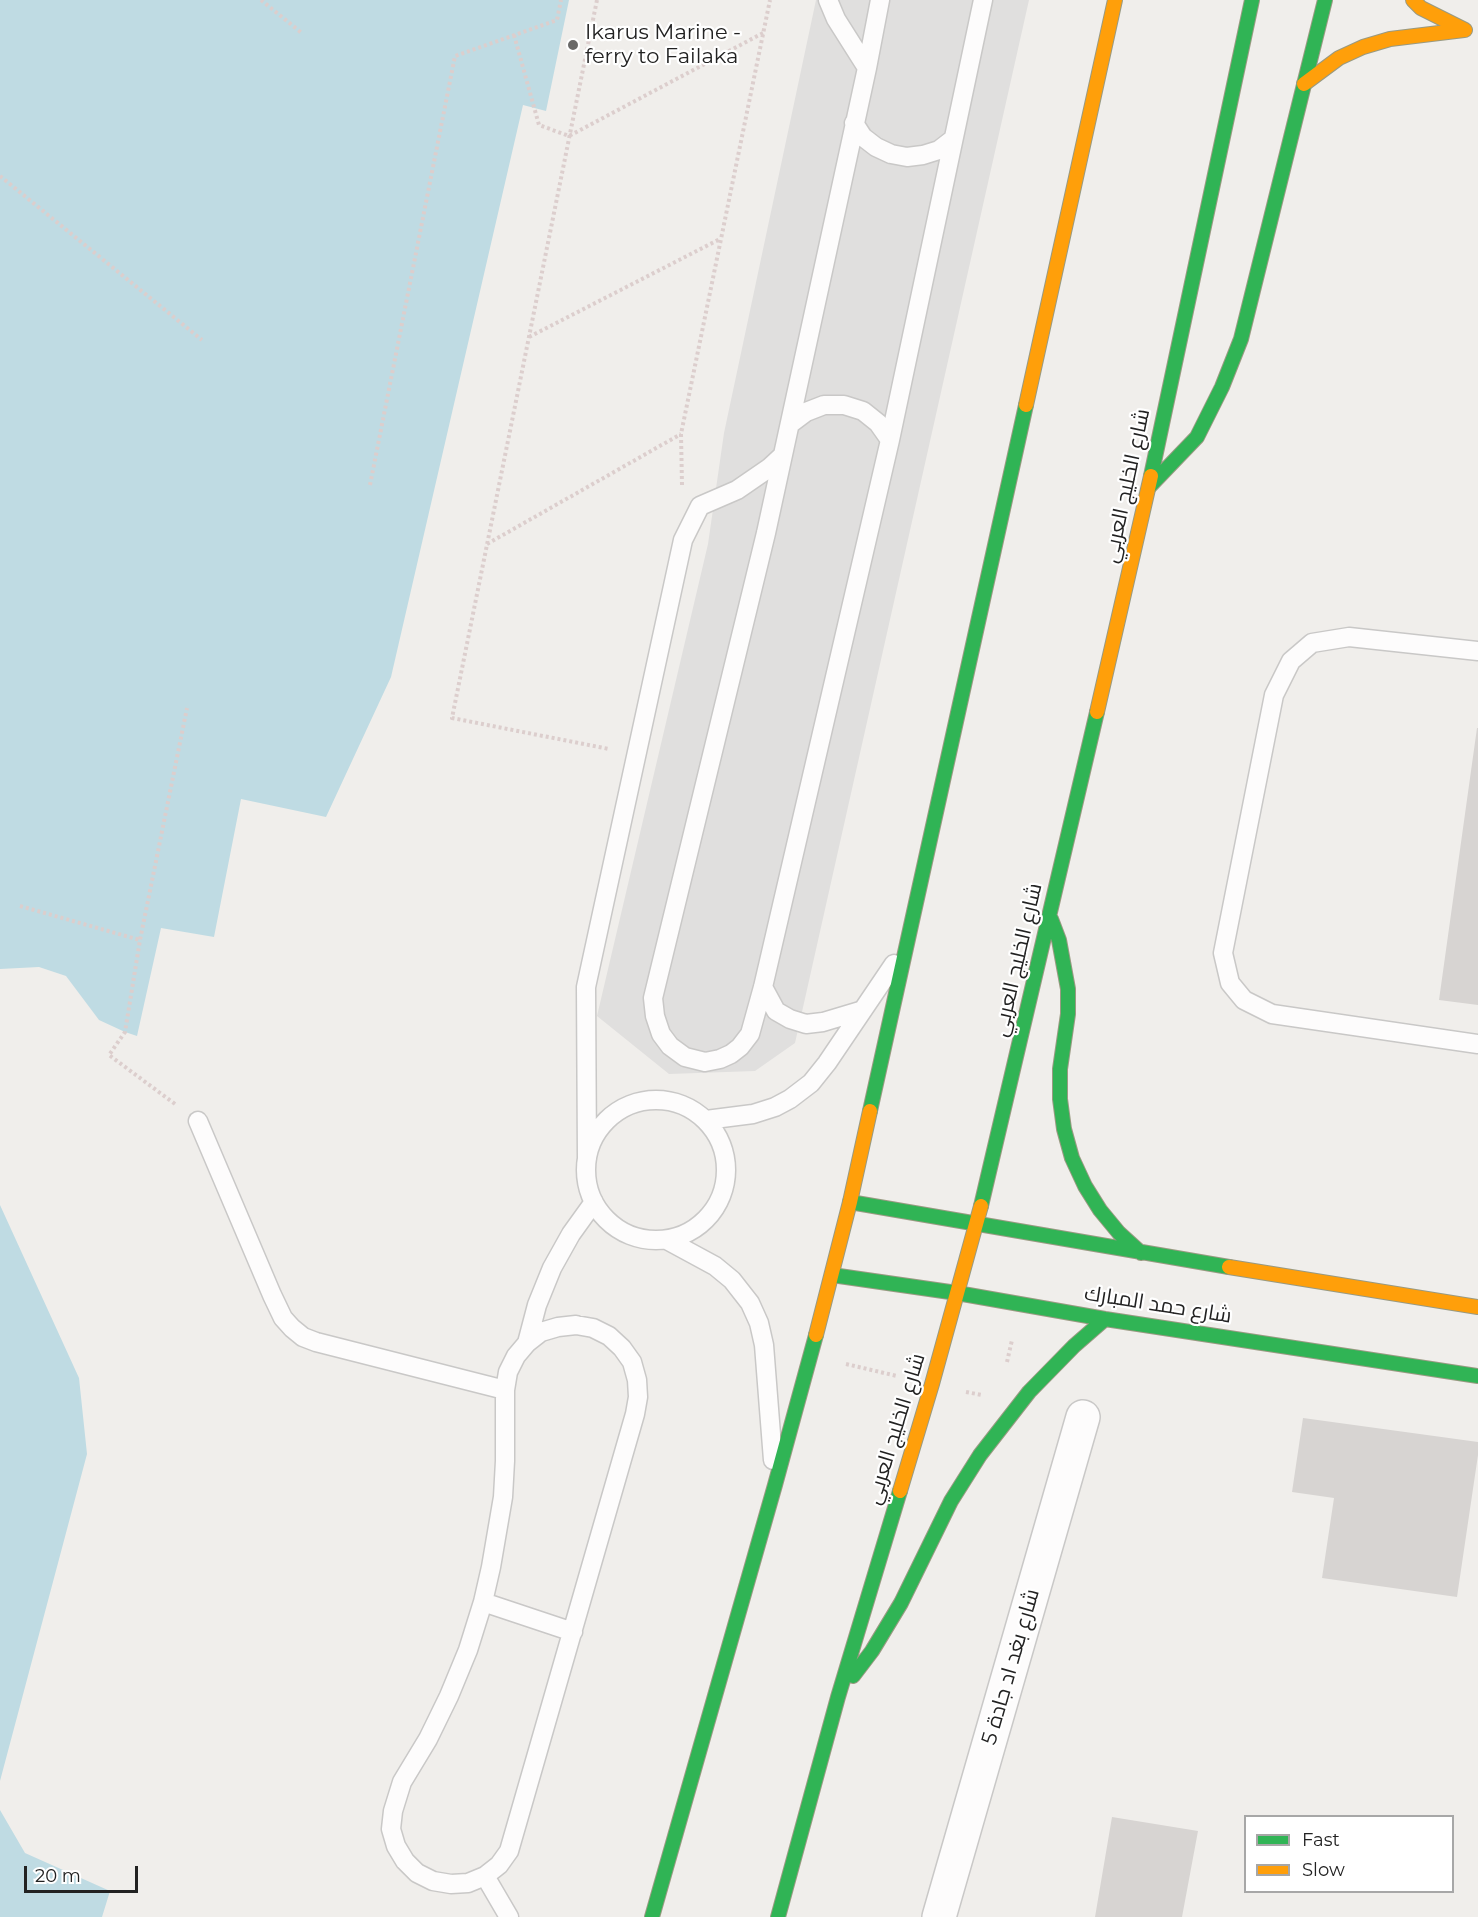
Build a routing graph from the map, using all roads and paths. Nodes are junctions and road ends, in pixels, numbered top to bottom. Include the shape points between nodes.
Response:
1 (261, 0) edge
2 (561, 0) edge
3 (597, 0) edge
4 (770, 0) edge
5 (828, 0) edge
6 (880, 0) edge
7 (983, 0) edge
8 (1115, 0) edge
9 (1252, 0) edge
10 (1325, 0) edge
11 (1413, 0) edge
12 (1471, 32) edge
13 (763, 33) junction
14 (303, 34) dead end
15 (514, 35) junction
16 (867, 68) junction
17 (1304, 84) junction
18 (854, 123) junction
19 (569, 136) junction
20 (952, 140) junction
21 (0, 176) edge
22 (721, 239) junction
23 (529, 338) junction
24 (202, 340) dead end
25 (790, 424) junction
26 (681, 434) junction
27 (890, 440) junction
28 (783, 455) junction
29 (370, 485) dead end
30 (1149, 487) junction
31 (684, 540) junction
32 (487, 544) junction
33 (1478, 651) edge
34 (187, 708) dead end
35 (636, 755) junction
36 (21, 906) dead end
37 (1050, 916) junction
38 (140, 940) junction
39 (907, 945) junction
40 (763, 987) junction
41 (863, 1010) junction
42 (1478, 1044) edge
43 (706, 1120) junction
44 (198, 1121) joint
45 (587, 1159) junction
46 (594, 1202) junction
47 (850, 1202) junction
48 (977, 1223) junction
49 (667, 1240) junction
50 (1141, 1253) junction
51 (832, 1275) junction
52 (957, 1293) junction
53 (1478, 1307) edge
54 (1105, 1319) junction
55 (527, 1342) junction
56 (1478, 1376) edge
57 (505, 1390) junction
58 (1083, 1417) dead end
59 (775, 1485) junction
60 (483, 1602) junction
61 (573, 1632) junction
62 (838, 1697) junction
63 (484, 1876) junction
64 (508, 1917) edge
65 (652, 1917) edge
66 (778, 1917) edge
67 (939, 1917) edge

1 - 14 path
2 - 15 path via 557,20
3 - 19 path
4 - 13 path
5 - 16 lane
6 - 16 lane
7 - 20 lane
8 - 39 main road
9 - 30 main road, شارع الخليج العربي
10 - 17 main road
11 - 12 main road via 1421,8
12 - 17 main road via 1390,39 1363,46
13 - 19 path
13 - 22 path
15 - 19 path via 539,125
15 - 29 path via 455,56
16 - 18 lane
17 - 30 main road via 1241,339 1197,437
18 - 20 lane via 876,147 907,157 939,150
18 - 25 lane
19 - 23 path
20 - 27 lane
21 - 24 path
22 - 23 path
22 - 26 path
23 - 32 path
25 - 27 lane via 825,405 844,405 863,411 879,423
25 - 28 lane
26 - 31 path
26 - 32 path
27 - 40 lane
28 - 31 lane via 737,490 700,506
28 - 40 lane via 653,998 661,1034 685,1057 705,1062 725,1056 740,1047 750,1034
30 - 37 main road, شارع الخليج العربي
31 - 35 lane
32 - 35 path via 452,718
33 - 42 lane via 1349,637 1312,644 1291,661 1274,695 1223,953 1230,983 1244,1000 1272,1014
34 - 38 path
35 - 45 lane via 586,987
36 - 38 path
37 - 48 main road, شارع الخليج العربي
37 - 50 main road via 1068,989 1060,1069 1064,1129 1085,1186 1119,1233
38 - 44 path via 124,1032 109,1055
39 - 41 lane
39 - 47 main road
40 - 41 lane via 776,1011 806,1024
41 - 43 lane via 811,1083 790,1099 753,1114
43 - 45 lane via 689,1107 668,1101 646,1101 624,1108 607,1120 594,1138
43 - 49 lane via 719,1138 726,1159 726,1181 719,1202 706,1220 689,1233
44 - 57 lane via 272,1295 292,1328 316,1342
45 - 46 lane via 587,1181
46 - 49 lane via 607,1220 625,1233 645,1240
46 - 55 lane via 552,1268
47 - 48 main road
47 - 51 main road
48 - 50 main road
48 - 52 main road, شارع الخليج العربي
49 - 59 lane via 715,1266 732,1280 750,1303 759,1323
50 - 53 main road
51 - 52 main road, شارع حمد المبارك
51 - 59 main road
52 - 54 main road, شارع حمد المبارك
52 - 62 main road, شارع الخليج العربي
54 - 56 main road, شارع حمد المبارك
54 - 62 main road via 1029,1392 980,1455 951,1501 901,1602
55 - 57 lane via 508,1372
55 - 61 lane via 558,1326 593,1328 622,1348 632,1362 637,1380 634,1414
57 - 60 lane via 503,1497
58 - 67 street, شارع بغد اد جادة 5
59 - 65 main road
60 - 61 lane
60 - 63 lane via 449,1696 402,1782 392,1829 405,1861 417,1873 451,1884
61 - 63 lane via 509,1851
62 - 66 main road, شارع الخليج العربي
63 - 64 lane

